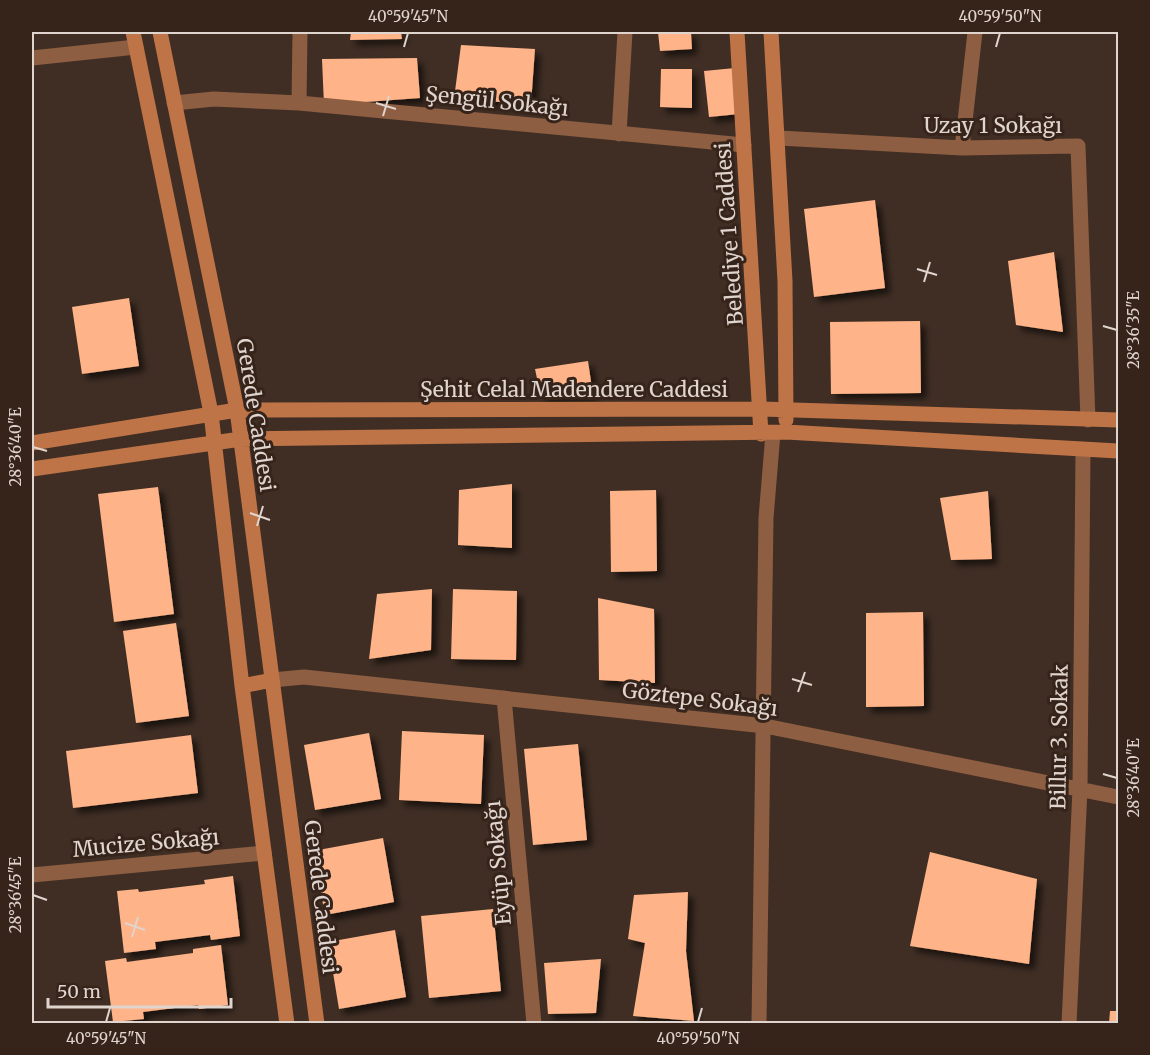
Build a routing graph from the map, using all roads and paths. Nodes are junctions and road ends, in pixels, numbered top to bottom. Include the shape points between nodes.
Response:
1 (160, 32) edge
2 (300, 32) edge
3 (625, 32) edge
4 (737, 32) edge
5 (771, 32) edge
6 (975, 32) edge
7 (135, 39) edge
8 (32, 58) edge
9 (174, 103) junction
10 (299, 103) junction
11 (147, 108) junction
12 (619, 134) junction
13 (779, 138) junction
14 (744, 146) junction
15 (962, 148) junction
16 (237, 410) junction
17 (761, 410) junction
18 (785, 410) junction
19 (211, 413) junction
20 (1088, 420) junction
21 (1119, 420) edge
22 (773, 433) junction
23 (241, 439) junction
24 (215, 442) junction
25 (32, 443) edge
26 (1083, 451) junction
27 (1119, 451) edge
28 (32, 469) edge
29 (272, 680) junction
30 (242, 686) junction
31 (504, 698) junction
32 (765, 726) junction
33 (1080, 789) junction
34 (1119, 797) edge
35 (264, 853) junction
36 (32, 875) edge
37 (287, 1023) edge
38 (317, 1023) edge
39 (534, 1023) edge
40 (759, 1023) edge
41 (1069, 1023) edge

1 - 9 street, Gerede Caddesi
2 - 10 street
3 - 12 street
4 - 14 street, Belediye 1 Caddesi
5 - 13 street
6 - 15 street
7 - 8 street
7 - 11 street
9 - 10 street, Şengül Sokağı via 214,99
9 - 11 street
9 - 16 street, Gerede Caddesi
10 - 12 street, Şengül Sokağı
11 - 19 street
12 - 14 street, Şengül Sokağı
13 - 15 street, Uzay 1 Sokağı
13 - 18 street via 786,281
14 - 17 street, Belediye 1 Caddesi
15 - 20 street, Uzay 1 Sokağı via 1078,146
16 - 17 street, Şehit Celal Madendere Caddesi
16 - 19 street, Şehit Celal Madendere Caddesi
16 - 23 street, Gerede Caddesi
17 - 18 street, Şehit Celal Madendere Caddesi
17 - 22 street, Belediye 1 Caddesi
18 - 20 street, Şehit Celal Madendere Caddesi
18 - 22 street
19 - 24 street
19 - 25 street, Şehit Celal Madendere Caddesi
20 - 21 street, Şehit Celal Madendere Caddesi
22 - 23 street
22 - 26 street
22 - 32 street via 766,518
23 - 24 street
23 - 29 street, Gerede Caddesi
24 - 28 street
24 - 30 street
26 - 27 street
26 - 33 street, Billur 3. Sokak
29 - 30 street
29 - 31 street, Göztepe Sokağı via 304,677
29 - 38 street, Gerede Caddesi
30 - 35 street
31 - 32 street, Göztepe Sokağı
31 - 39 street, Eyüp Sokağı
32 - 33 street, Göztepe Sokağı
32 - 40 street
33 - 34 street, Göztepe Sokağı
33 - 41 street, Billur 3. Sokak
35 - 36 street, Mucize Sokağı
35 - 37 street

